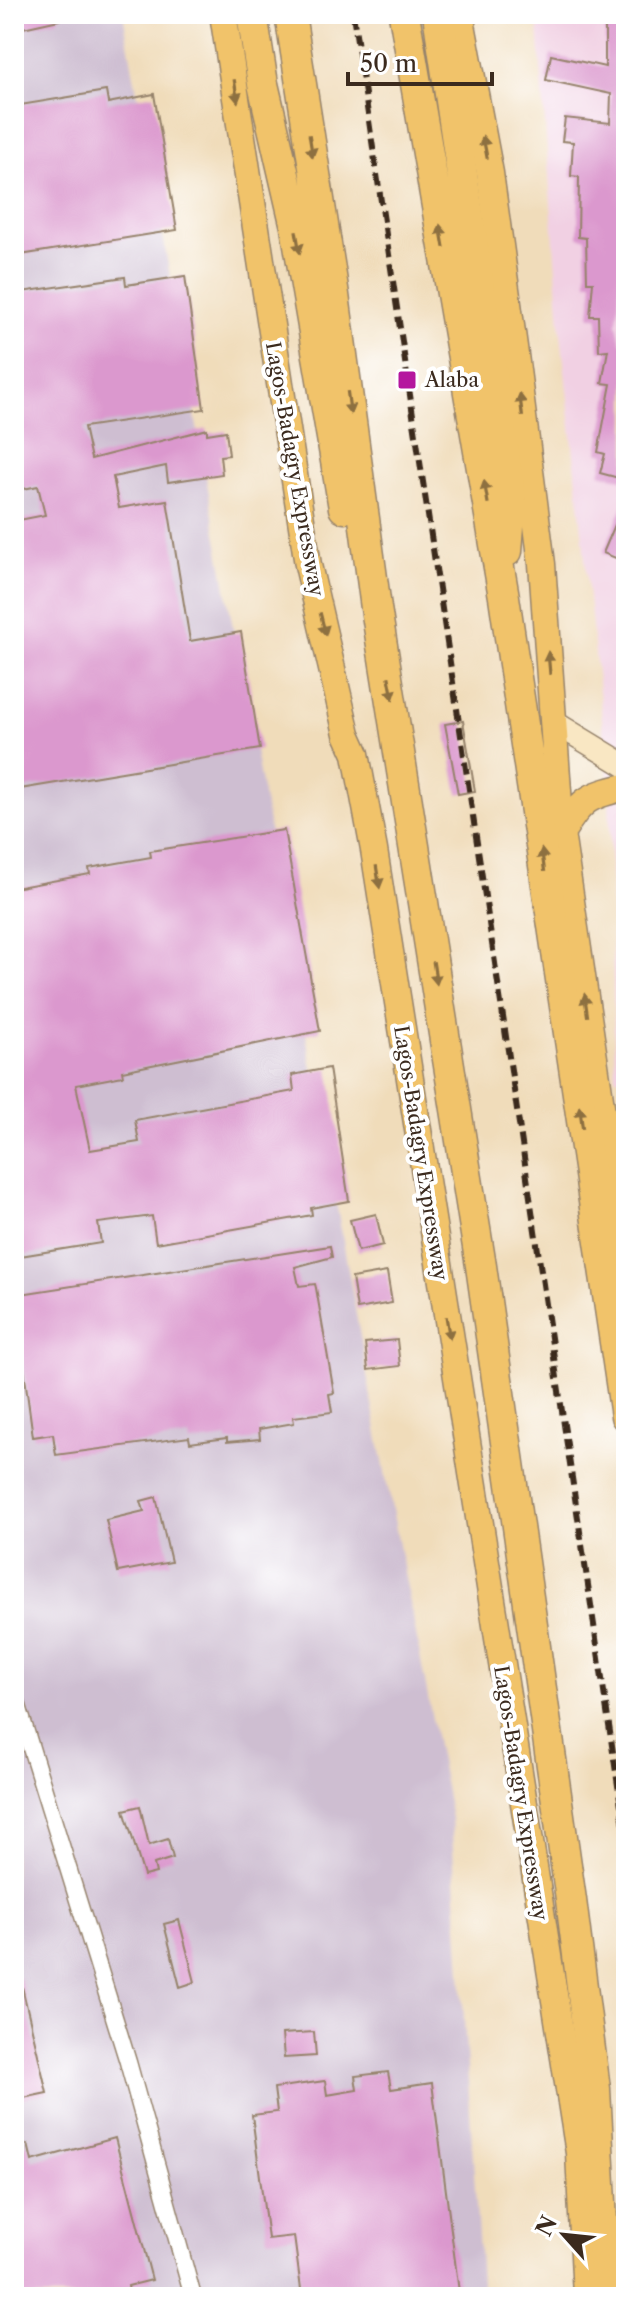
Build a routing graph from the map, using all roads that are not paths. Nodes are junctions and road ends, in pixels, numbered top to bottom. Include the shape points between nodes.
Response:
1 (223, 14) edge
2 (252, 14) edge
3 (290, 14) edge
4 (404, 14) edge
5 (438, 14) edge
6 (460, 14) edge
7 (504, 597) junction
8 (376, 608) junction
9 (552, 721) junction
10 (626, 766) edge
11 (626, 787) edge
12 (561, 833) junction
13 (626, 1276) edge
14 (626, 1416) edge
15 (14, 1693) edge
16 (193, 2297) edge
17 (586, 2297) edge
18 (606, 2297) edge

1 -> 17 main road, Lagos-Badagry Expressway via 308,565 356,754 374,850 579,2153
2 -> 8 highway via 296,227 347,524
3 -> 8 highway, Lagos-Badagry Expressway
7 -> 4 highway
5 - 7 highway via 511,501
9 -> 6 main road via 542,564 514,347 490,173
14 -> 7 highway
8 -> 18 highway, Lagos-Badagry Expressway via 481,1266 571,1900 595,2089
9 - 10 street
9 - 12 main road
11 - 12 main road via 581,802
13 -> 12 main road
15 - 16 street via 128,2062

